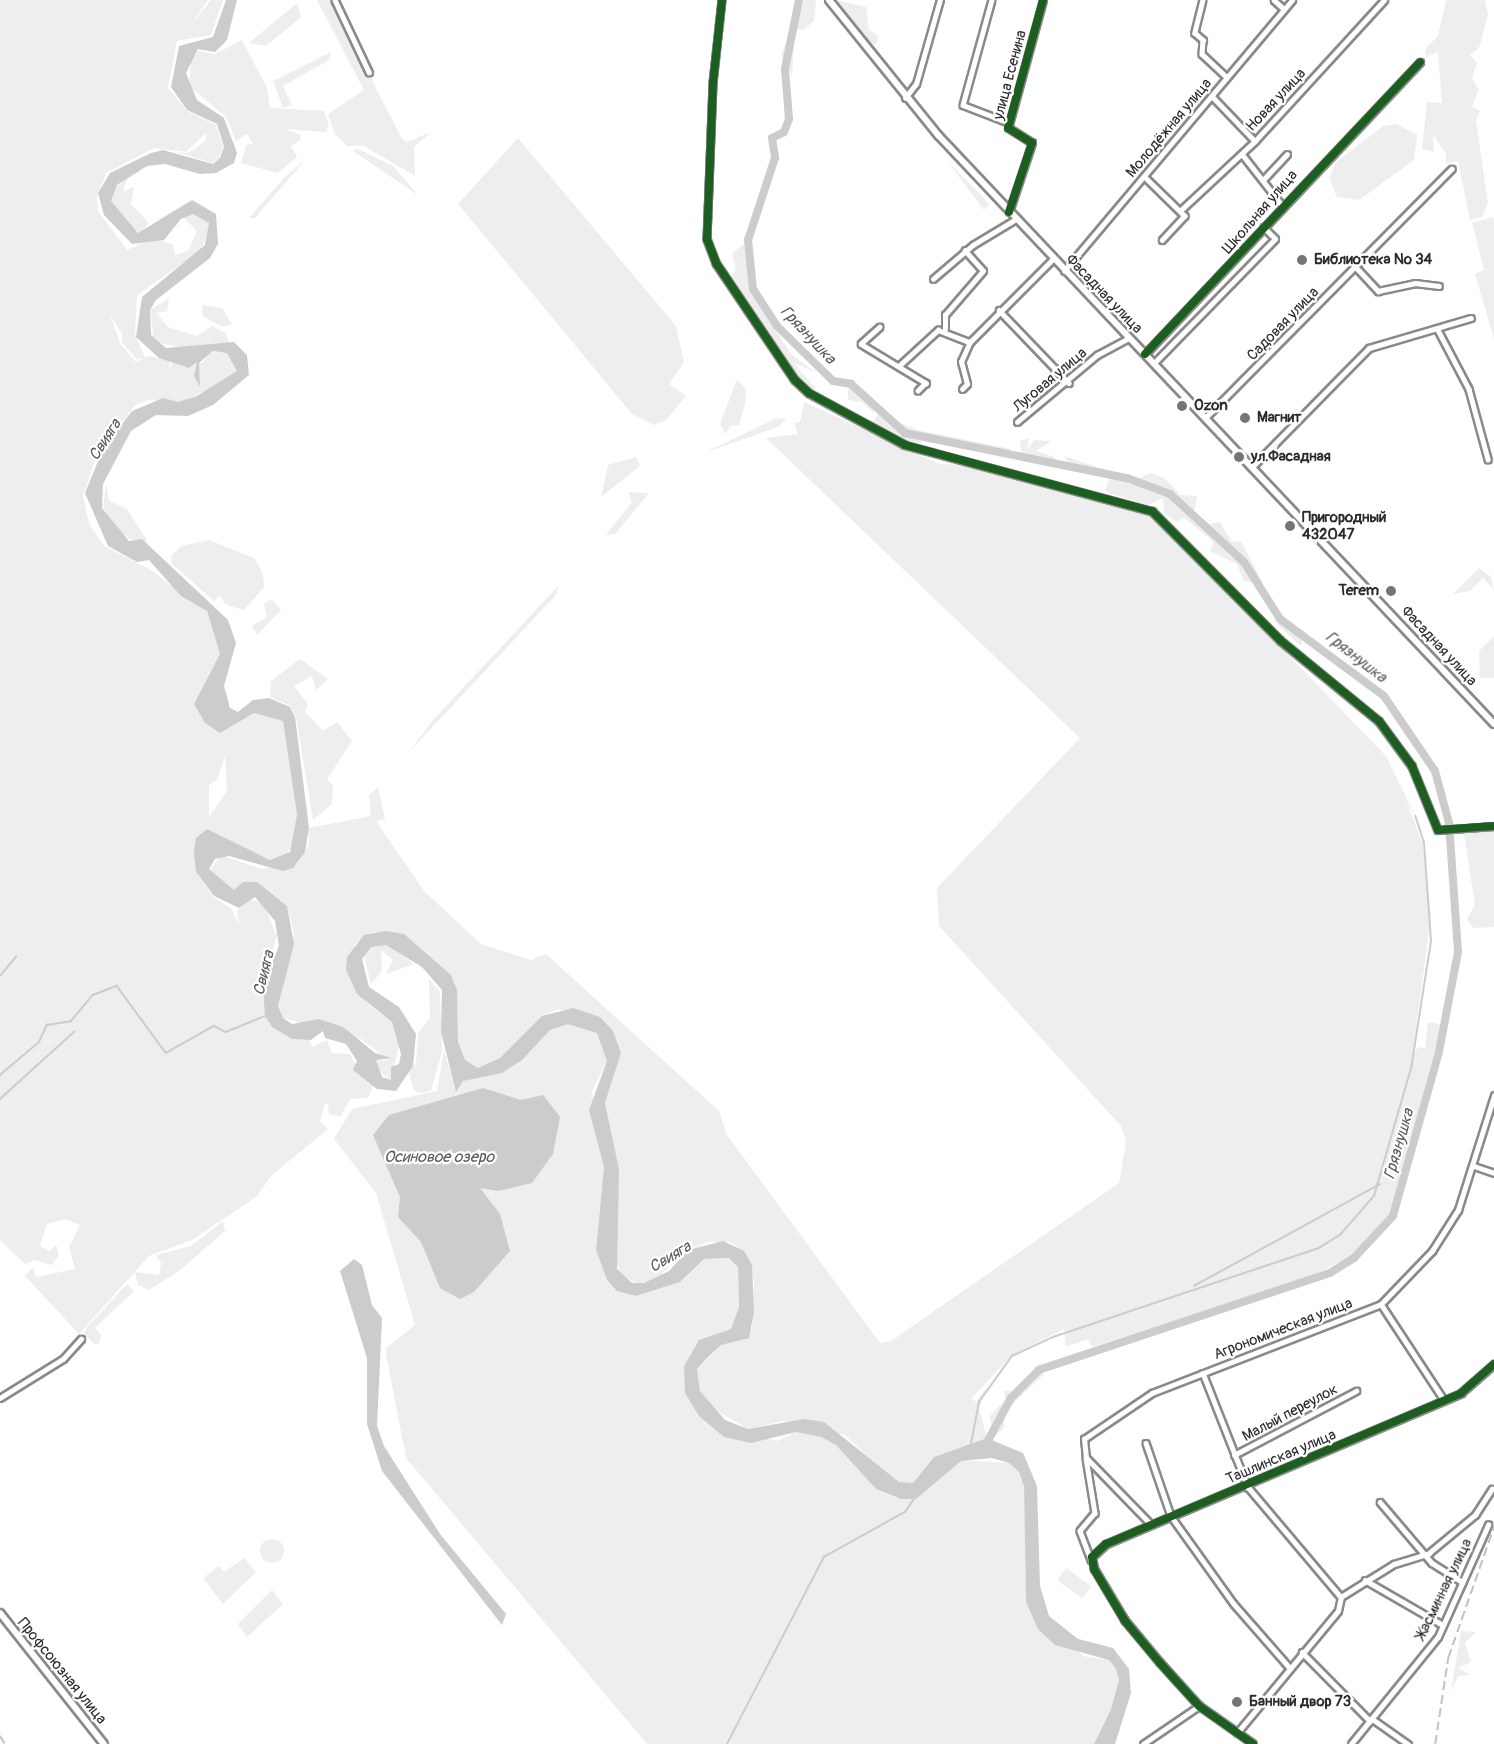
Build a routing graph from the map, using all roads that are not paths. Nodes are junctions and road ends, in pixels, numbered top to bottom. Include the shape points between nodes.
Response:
1 (335, 0) edge
2 (722, 0) edge
3 (829, 0) edge
4 (940, 0) edge
5 (992, 0) edge
6 (1043, 0) edge
7 (1203, 0) edge
8 (1274, 0) edge
9 (1292, 0) edge
10 (1384, 0) edge
11 (1284, 9) junction
12 (1420, 62) dead end
13 (369, 72) dead end
14 (1227, 77) junction
15 (1212, 96) junction
16 (905, 98) junction
17 (1010, 123) junction
18 (1255, 141) junction
19 (1242, 154) junction
20 (1287, 154) dead end
21 (1451, 169) dead end
22 (1144, 176) junction
23 (1263, 180) junction
24 (1282, 205) junction
25 (1009, 212) junction
26 (1180, 212) junction
27 (1016, 219) junction
28 (1264, 228) junction
29 (1163, 240) dead end
30 (965, 251) junction
31 (1053, 259) junction
32 (1356, 267) junction
33 (1064, 271) junction
34 (933, 279) dead end
35 (1439, 286) dead end
36 (999, 310) junction
37 (1471, 318) dead end
38 (880, 327) dead end
39 (1437, 328) junction
40 (945, 329) junction
41 (1128, 338) junction
42 (970, 342) junction
43 (1145, 354) junction
44 (1154, 363) junction
45 (900, 364) junction
46 (1069, 383) junction
47 (962, 389) dead end
48 (918, 391) dead end
49 (1206, 417) junction
50 (1017, 422) dead end
51 (1488, 459) dead end
52 (1253, 466) junction
53 (1494, 724) edge
54 (1494, 826) edge
55 (1494, 1096) edge
56 (1474, 1166) junction
57 (1494, 1173) edge
58 (1381, 1304) junction
59 (81, 1339) dead end
60 (1494, 1364) edge
61 (1203, 1373) junction
62 (1356, 1391) dead end
63 (0, 1398) edge
64 (1444, 1400) junction
65 (1146, 1443) dead end
66 (1234, 1455) junction
67 (1086, 1458) junction
68 (1248, 1487) junction
69 (1492, 1489) dead end
70 (1380, 1502) dead end
71 (1171, 1516) junction
72 (1151, 1525) junction
73 (1488, 1525) dead end
74 (1426, 1555) junction
75 (1091, 1560) junction
76 (1365, 1580) junction
77 (1462, 1582) junction
78 (1341, 1597) junction
79 (0, 1613) edge
80 (1443, 1625) junction
81 (1302, 1652) junction
82 (1290, 1668) junction
83 (1199, 1706) junction
84 (1372, 1721) junction
85 (1237, 1733) junction
86 (104, 1744) edge
87 (1143, 1744) edge
88 (1253, 1744) edge
89 (1351, 1744) edge
90 (1408, 1744) edge

1 - 13 street
2 - 54 street via 707,239 716,264 795,380 809,393 905,445 1152,511 1280,640 1379,721 1412,766 1438,830
3 - 16 main road, Фасадная улица
4 - 16 street via 917,80
5 - 17 street via 963,105
6 - 17 street, улица Есенина
7 - 14 street via 1195,33 1203,40 1202,54
8 - 11 street
9 - 11 street, Молодёжная улица
10 - 18 street, Новая улица
11 - 14 street, Молодёжная улица
12 - 24 street, Школьная улица
14 - 15 street, Молодёжная улица
15 - 18 street
15 - 22 street, Молодёжная улица
16 - 25 main road, Фасадная улица
17 - 25 street, улица Есенина via 1011,134 1032,143
18 - 19 street, Новая улица
19 - 23 street
19 - 26 street, Новая улица
20 - 23 street
21 - 32 street, Садовая улица
22 - 26 street
22 - 33 street, Молодёжная улица
23 - 24 street
24 - 28 street, Школьная улица
25 - 27 main road, Фасадная улица
26 - 29 street, Новая улица via 1185,216
27 - 30 street
27 - 31 main road, Фасадная улица
28 - 43 street, Школьная улица
28 - 44 street via 1275,239
30 - 34 street
30 - 40 street via 983,271 945,315
31 - 33 main road, Фасадная улица
31 - 36 street
32 - 35 street via 1378,291 1415,283
32 - 49 street, Садовая улица
33 - 41 main road, Фасадная улица
36 - 42 street
36 - 46 street
37 - 39 street
38 - 45 street via 861,344 878,359
39 - 51 street via 1469,389
39 - 52 street via 1369,348
40 - 42 street
40 - 45 street via 922,339
41 - 43 main road, Фасадная улица
41 - 46 street, Луговая улица via 1097,356
42 - 47 street via 962,362 967,384
43 - 44 main road, Фасадная улица
44 - 49 main road, Фасадная улица
45 - 48 street via 926,383
46 - 50 street, Луговая улица
49 - 52 main road, Фасадная улица
52 - 53 main road, Фасадная улица
55 - 56 street, Агрономическая улица
56 - 57 street
56 - 58 street, Агрономическая улица via 1458,1210 1432,1251
58 - 61 street, Агрономическая улица
58 - 64 street
59 - 63 street via 63,1359
60 - 64 street, Ташлинская улица via 1472,1388
61 - 66 street
61 - 67 street, Агрономическая улица via 1152,1394 1084,1439
62 - 66 street, Малый переулок
64 - 68 street, Ташлинская улица
65 - 71 street
66 - 68 street
67 - 72 street
67 - 75 street via 1095,1513 1080,1531
68 - 71 street, Ташлинская улица
68 - 78 street
69 - 74 street via 1476,1515
70 - 74 street
71 - 72 street, Ташлинская улица
71 - 82 street via 1234,1604
72 - 75 street, Ташлинская улица via 1107,1544
73 - 77 street, Жасминная улица
74 - 76 street
74 - 77 street
75 - 83 street via 1125,1621
76 - 78 street
76 - 80 street
77 - 80 street, Жасминная улица
78 - 81 street via 1338,1611
79 - 86 main road, Профсоюзная улица
80 - 84 street, Жасминная улица
81 - 82 street
81 - 84 street
82 - 85 street
83 - 85 street
83 - 87 street
84 - 89 street, Жасминная улица
84 - 90 street
85 - 88 street

